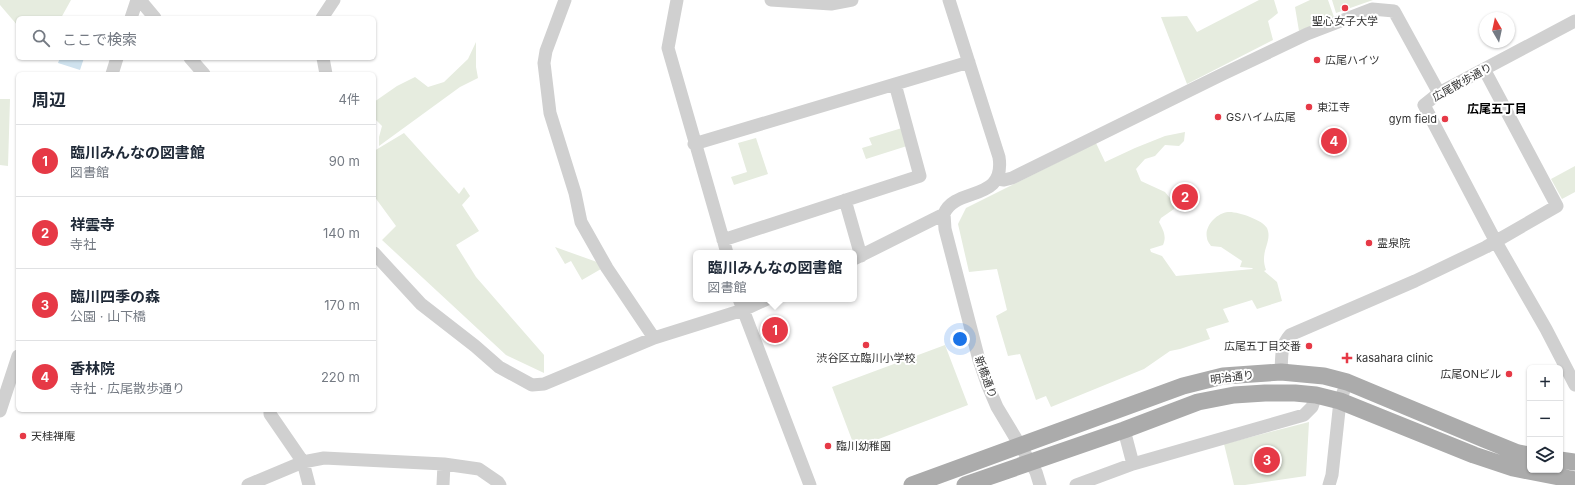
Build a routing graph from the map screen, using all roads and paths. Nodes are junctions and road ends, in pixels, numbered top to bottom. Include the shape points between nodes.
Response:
1 (137, 0) edge
2 (140, 0) edge
3 (334, 0) edge
4 (565, 0) edge
5 (677, 0) edge
6 (771, 0) edge
7 (852, 0) edge
8 (949, 0) edge
9 (132, 16) edge
10 (153, 16) edge
11 (323, 16) edge
12 (1575, 21) edge
13 (116, 60) edge
14 (192, 60) edge
15 (323, 60) edge
16 (969, 62) junction
17 (1484, 70) junction
18 (113, 72) edge
19 (202, 72) edge
20 (326, 72) edge
21 (895, 84) junction
22 (1439, 93) junction
23 (694, 144) junction
24 (997, 179) junction
25 (845, 200) junction
26 (944, 214) junction
27 (723, 240) junction
28 (1496, 242) junction
29 (725, 250) edge
30 (856, 250) edge
31 (376, 255) edge
32 (858, 258) edge
33 (751, 302) edge
34 (741, 304) edge
35 (654, 338) junction
36 (16, 362) edge
37 (1281, 372) junction
38 (1347, 382) junction
39 (1575, 385) edge
40 (1316, 395) junction
41 (1340, 401) junction
42 (0, 411) edge
43 (269, 412) edge
44 (1124, 430) junction
45 (1020, 445) junction
46 (1527, 454) edge
47 (1563, 460) edge
48 (303, 462) junction
49 (1030, 462) junction
50 (1575, 462) edge
51 (444, 464) junction
52 (1134, 464) junction
53 (1330, 480) edge
54 (1575, 480) edge
55 (248, 485) edge
56 (309, 485) edge
57 (443, 485) edge
58 (500, 485) edge
59 (810, 485) edge
60 (912, 485) edge
61 (965, 485) edge
62 (1040, 485) edge
63 (1076, 485) edge

1 - 9 street
2 - 10 street
3 - 11 street
4 - 35 street via 544,63 550,114 575,193 581,222 607,268
5 - 23 street via 668,48
6 - 7 street via 831,4
8 - 16 street
12 - 17 street, 広尾散歩通り
13 - 18 street
14 - 19 street
15 - 20 street
16 - 21 street
16 - 24 street via 999,157 1000,171
17 - 22 street, 広尾散歩通り
17 - 28 street via 1557,206
21 - 23 street
21 - 25 street via 920,176
22 - 24 street via 1394,11 1372,9 1307,34 1012,178
22 - 28 street, 広尾散歩通り via 1424,105
23 - 27 street
24 - 26 street via 989,187 950,204
25 - 27 street
25 - 30 street
26 - 32 street
26 - 45 street, 新橋通り via 945,229 979,360 998,407
27 - 29 street
28 - 37 street via 1415,281 1290,335 1283,347
28 - 39 street
31 - 35 street via 422,304 499,367 532,385 544,384
33 - 34 street
34 - 35 street
34 - 59 street
36 - 42 street
37 - 38 main road, 明治通り via 1324,376
37 - 45 main road, 明治通り via 1223,376 1183,386
38 - 41 street
38 - 46 main road, 明治通り
40 - 41 main road, 明治通り
40 - 44 main road, 明治通り via 1234,395 1198,402
40 - 52 street via 1312,407 1304,415
41 - 53 street
41 - 54 main road, 明治通り via 1474,456 1514,468
43 - 48 street
44 - 49 main road, 明治通り
44 - 52 street
45 - 49 street, 新橋通り
45 - 60 main road, 明治通り
47 - 50 main road
48 - 51 street via 324,458
48 - 55 street
48 - 56 street
49 - 61 main road, 明治通り
49 - 62 street, 新橋通り
51 - 57 street
51 - 58 street via 479,469
52 - 63 street

